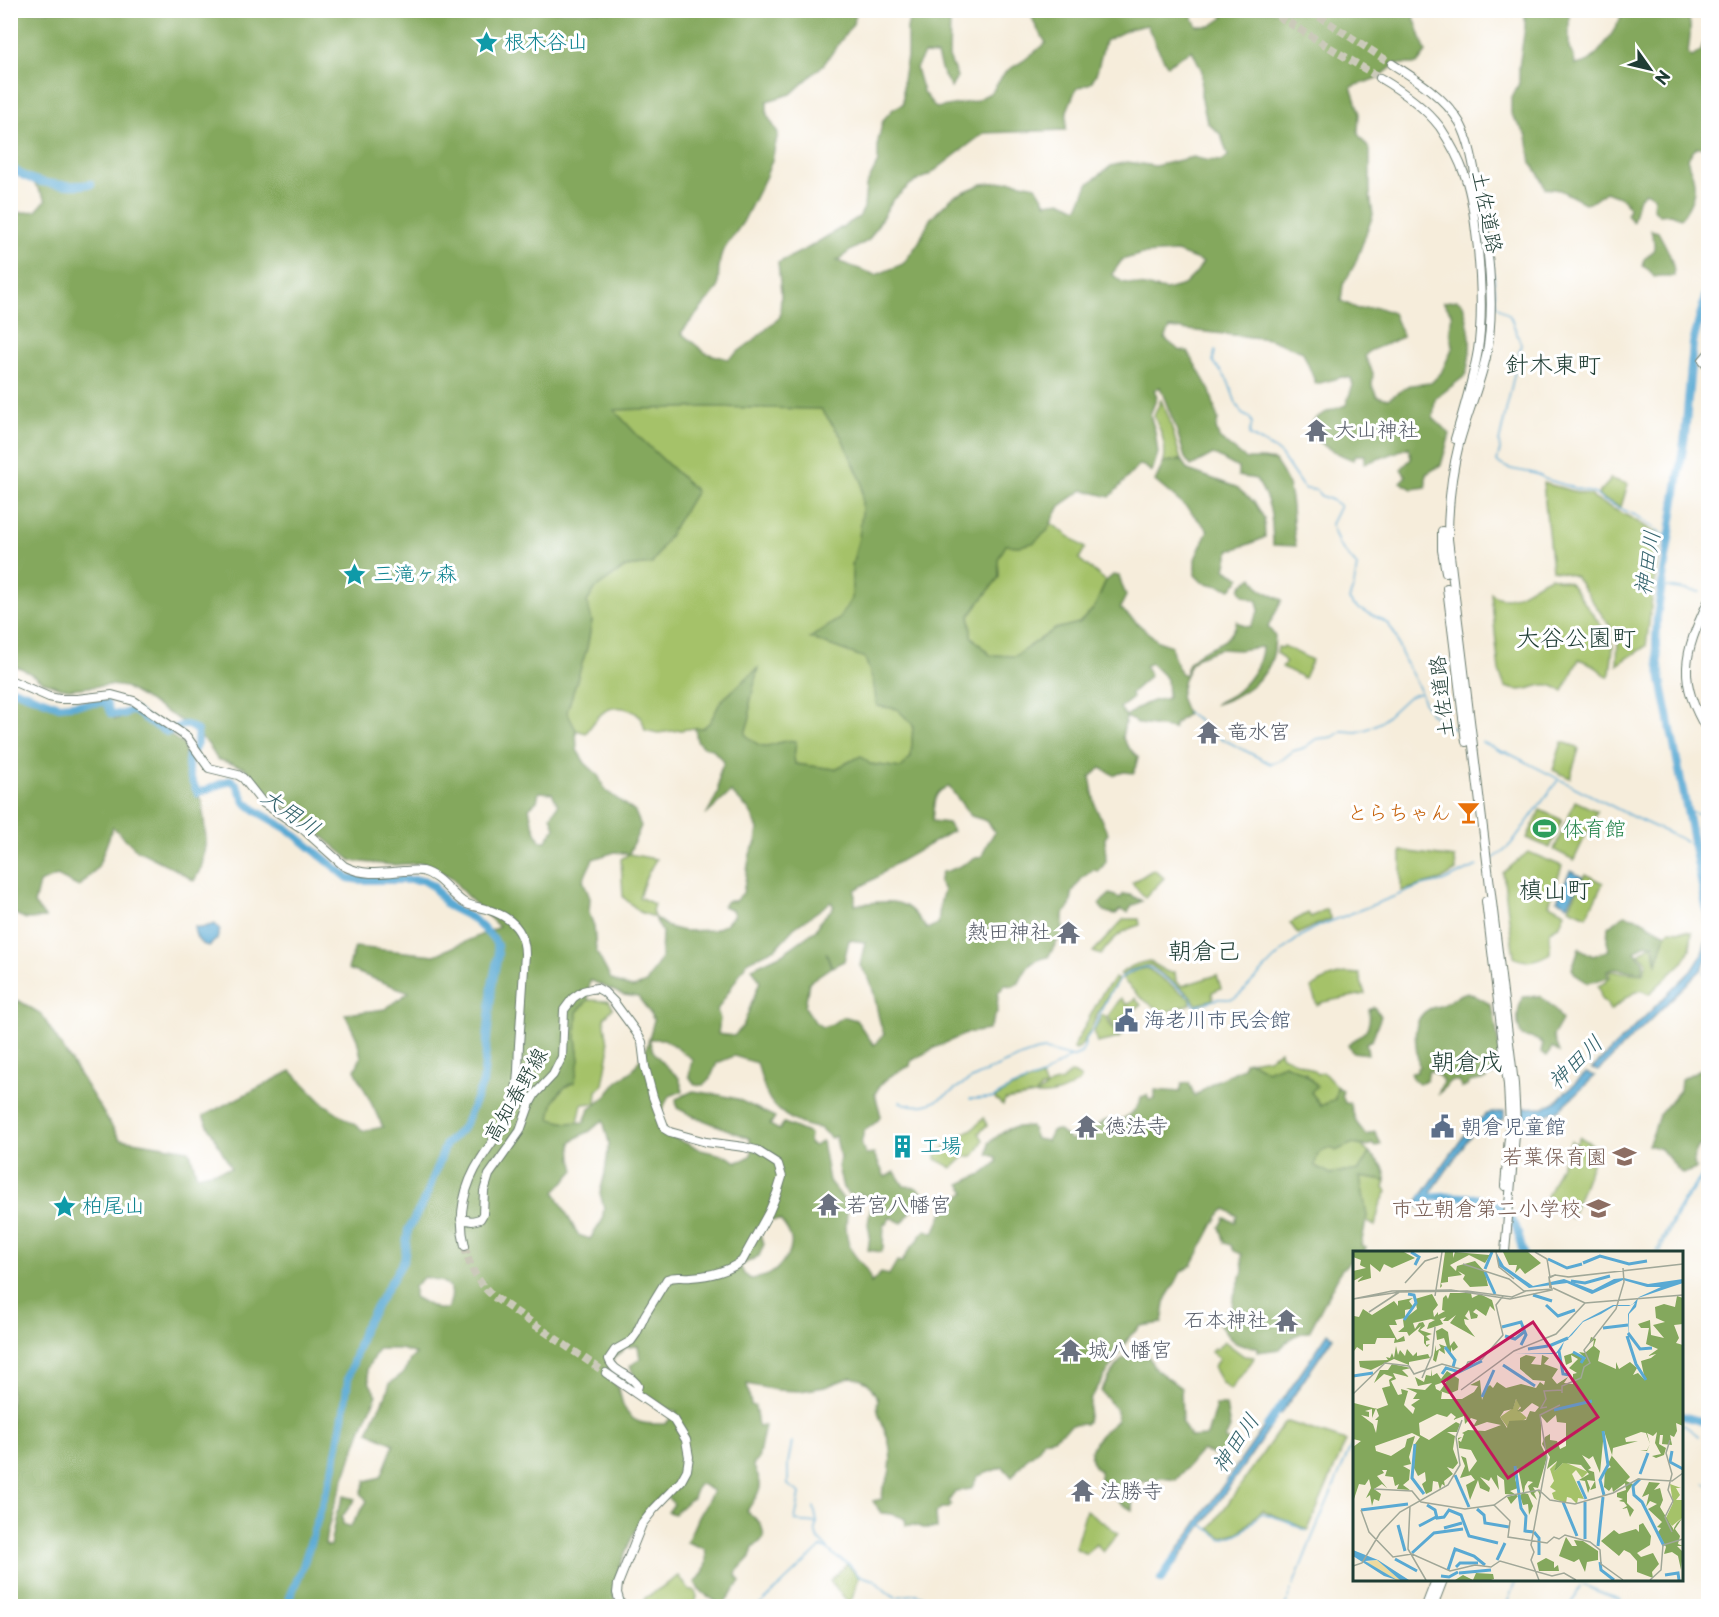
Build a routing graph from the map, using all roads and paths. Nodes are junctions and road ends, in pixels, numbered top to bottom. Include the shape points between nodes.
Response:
1 (1392, 64) tunnel mouth
2 (1380, 78) tunnel mouth
3 (1450, 143) junction
4 (1471, 153) junction
5 (1464, 173) junction
6 (1708, 354) edge
7 (1708, 366) edge
8 (1708, 602) edge
9 (10, 680) edge
10 (1708, 732) edge
11 (1512, 1108) junction
12 (461, 1219) junction
13 (1505, 1226) junction
14 (465, 1246) tunnel mouth
15 (1500, 1251) edge
16 (1505, 1251) edge
17 (606, 1373) tunnel mouth
18 (636, 1393) junction
19 (1436, 1581) edge
20 (1443, 1581) edge
21 (621, 1606) edge
22 (1426, 1606) edge
23 (1433, 1606) edge

1 - 4 highway, 土佐道路 via 1448,108 1459,121
2 - 3 highway, 土佐道路 via 1422,107
3 - 4 highway
3 - 5 highway, 土佐道路
4 - 5 highway
4 - 11 highway, 土佐道路 via 1484,226 1490,316 1480,381 1452,475 1448,539 1510,1045
5 - 11 highway, 土佐道路 via 1476,228 1481,318 1472,379 1447,473 1442,550
6 - 7 main road via 1703,360
8 - 10 main road via 1689,647 1687,680 1692,702
9 - 12 main road, 高知春野線 via 59,699 112,695 140,704 187,737 209,768 243,778 262,802 303,829 344,866 367,873 423,871 467,904 492,911 513,924 523,937 525,954 516,1094 507,1120 470,1179
11 - 13 highway, 土佐道路
12 - 14 main road, 高知春野線
12 - 18 main road, 高知春野線 via 480,1220 489,1175 520,1131 535,1094 558,1066 562,1057 564,1010 583,992 597,988 604,992 642,1042 645,1067 665,1129 706,1142 756,1150 778,1164 782,1177 770,1212 741,1261 725,1270 667,1279 631,1341 611,1354 614,1369 636,1382
13 - 15 highway, 土佐道路
13 - 16 highway, 土佐道路
17 - 18 main road, 高知春野線
18 - 21 main road, 高知春野線 via 677,1424 689,1457 681,1481 647,1516 638,1533 618,1584
19 - 22 highway
20 - 23 highway

